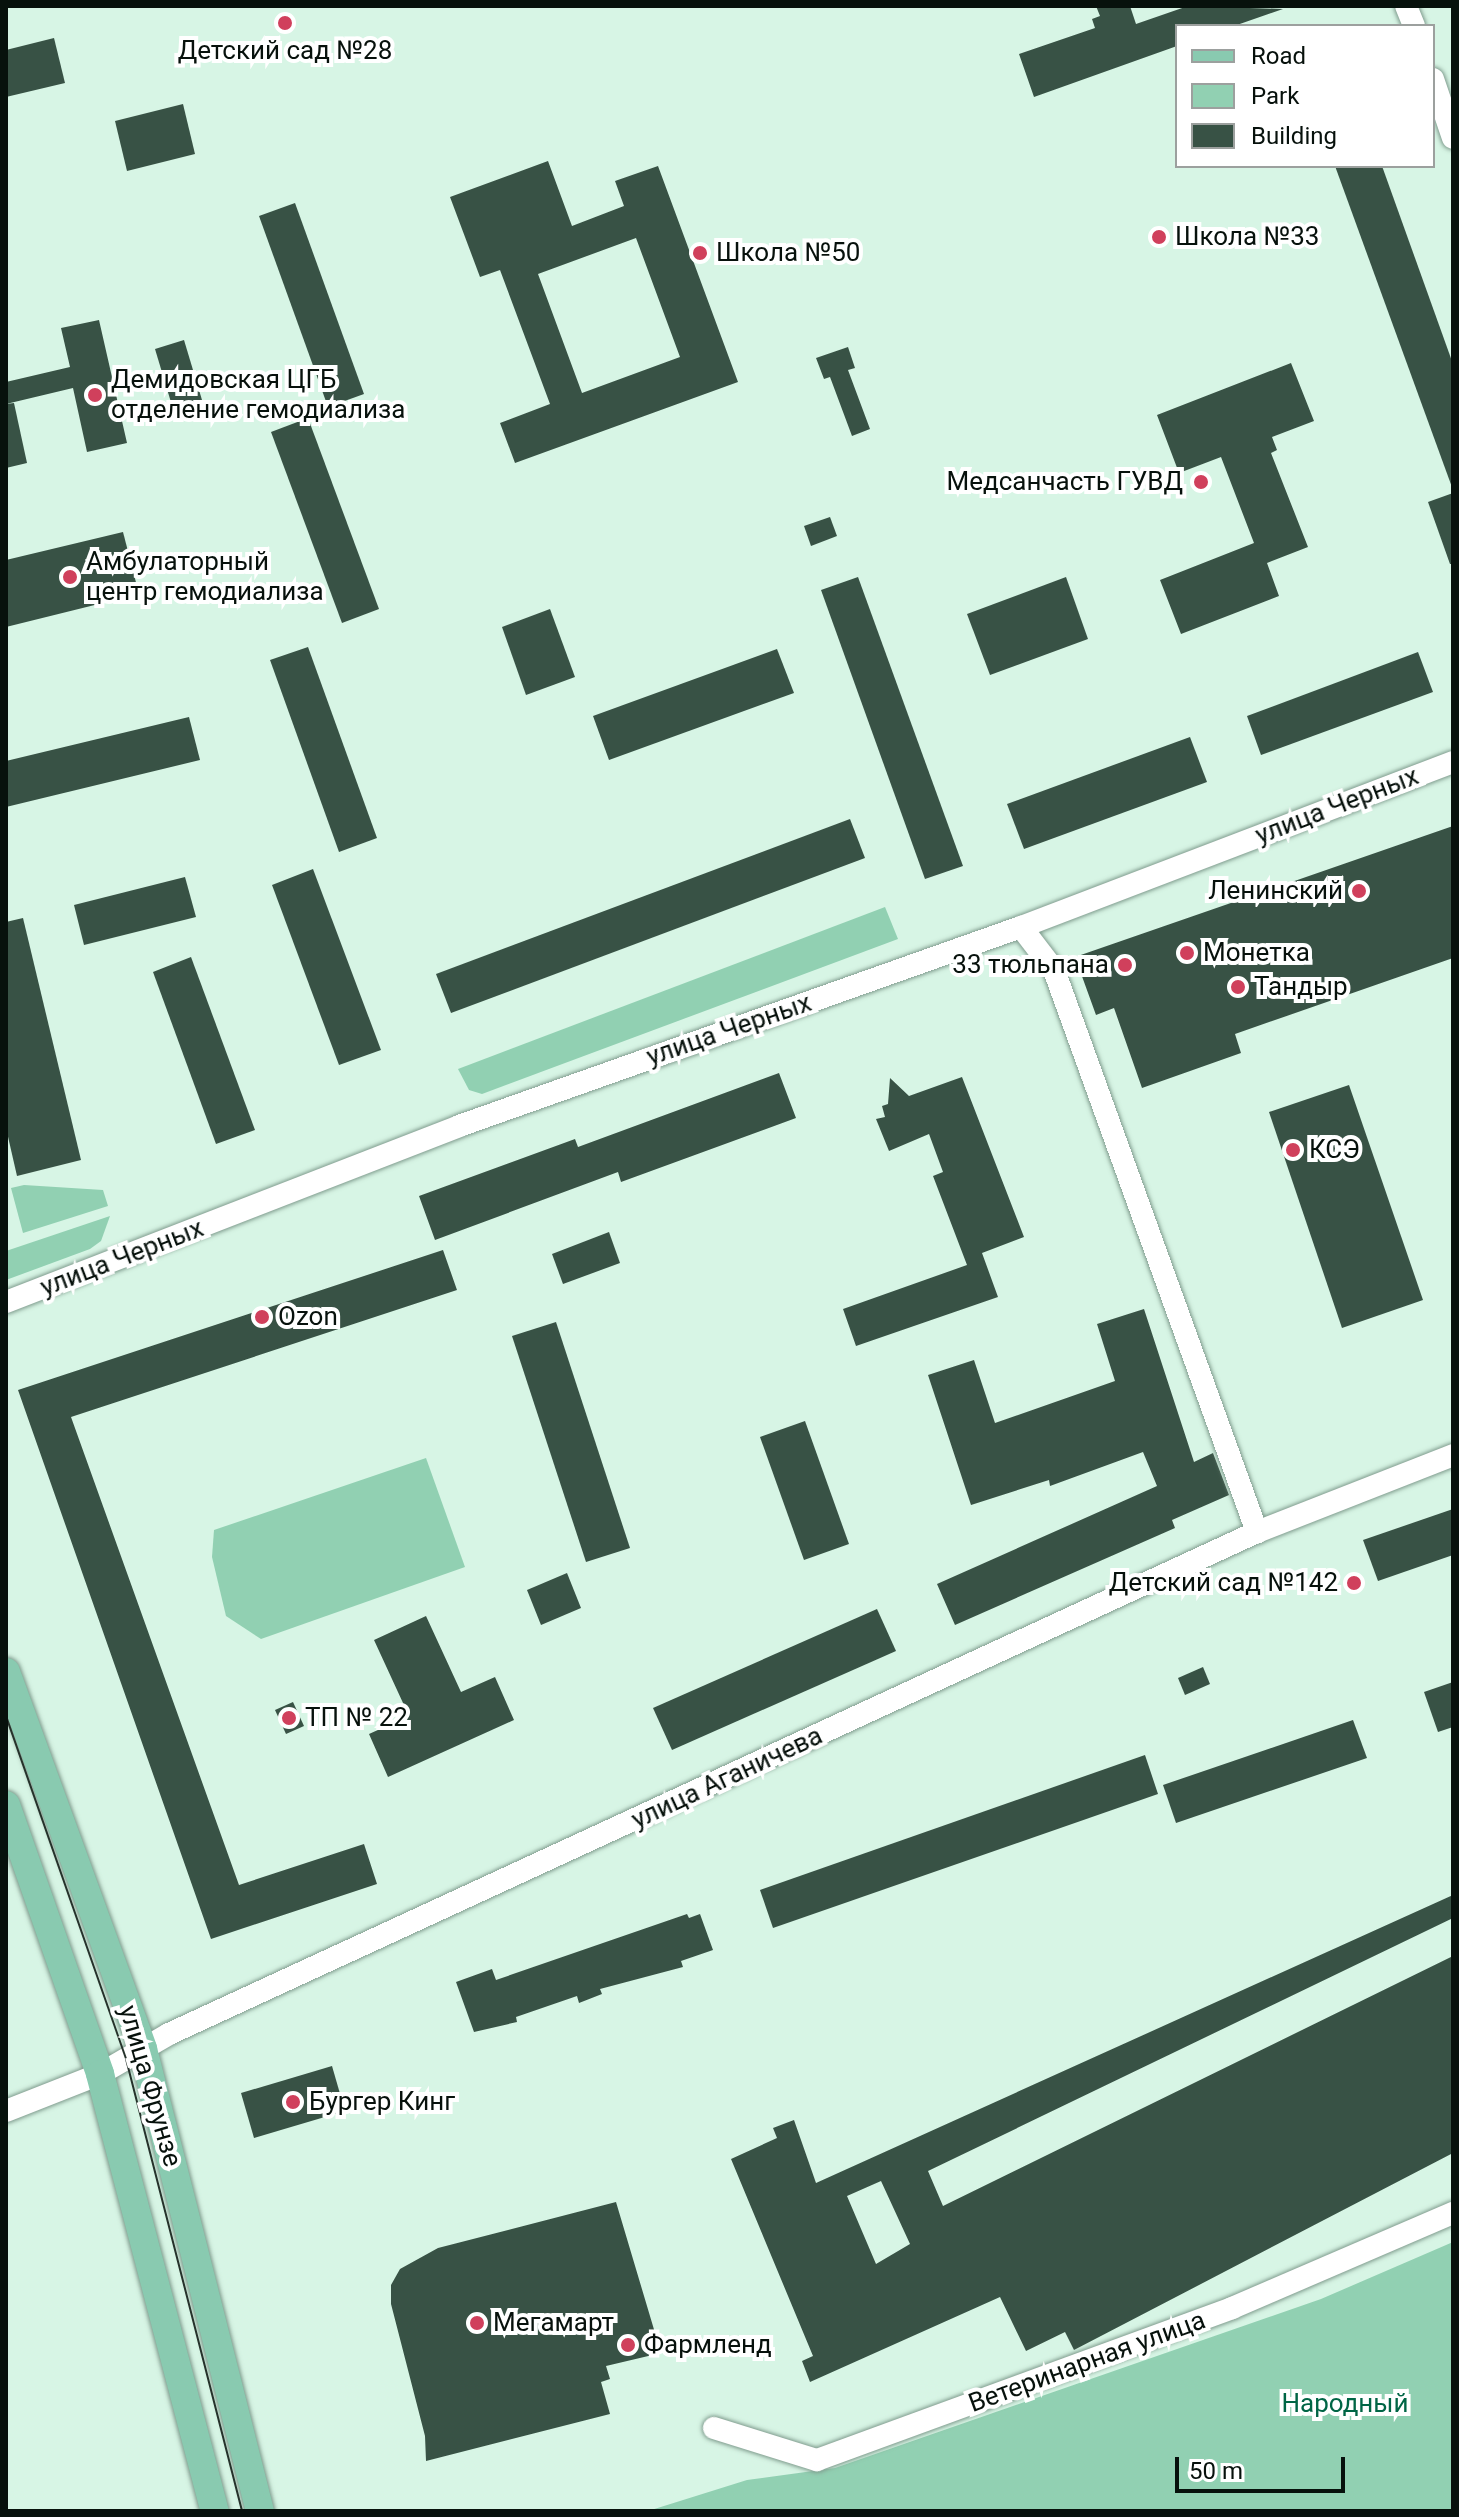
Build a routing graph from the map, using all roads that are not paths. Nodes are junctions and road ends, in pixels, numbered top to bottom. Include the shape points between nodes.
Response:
1 (1435, 85) edge
2 (1453, 138) edge
3 (1453, 762) edge
4 (1021, 927) junction
5 (6, 1302) edge
6 (1453, 1455) edge
7 (1257, 1532) junction
8 (6, 1672) edge
9 (6, 1805) edge
10 (143, 2049) junction
11 (100, 2074) junction
12 (6, 2111) edge
13 (1453, 2213) edge
14 (714, 2428) dead end
15 (215, 2511) edge
16 (260, 2511) edge

1 - 2 street
3 - 4 street, улица Черных
4 - 5 street, улица Черных via 576,1083
4 - 7 street via 1054,970
6 - 7 street, улица Аганичева
7 - 10 street, улица Аганичева
8 - 10 main road, улица Фрунзе
9 - 11 main road, улица Фрунзе
10 - 11 street, улица Аганичева
10 - 16 main road, улица Фрунзе
11 - 12 street, улица Аганичева
11 - 15 main road, улица Фрунзе
13 - 14 street, Ветеринарная улица via 1232,2308 817,2460

